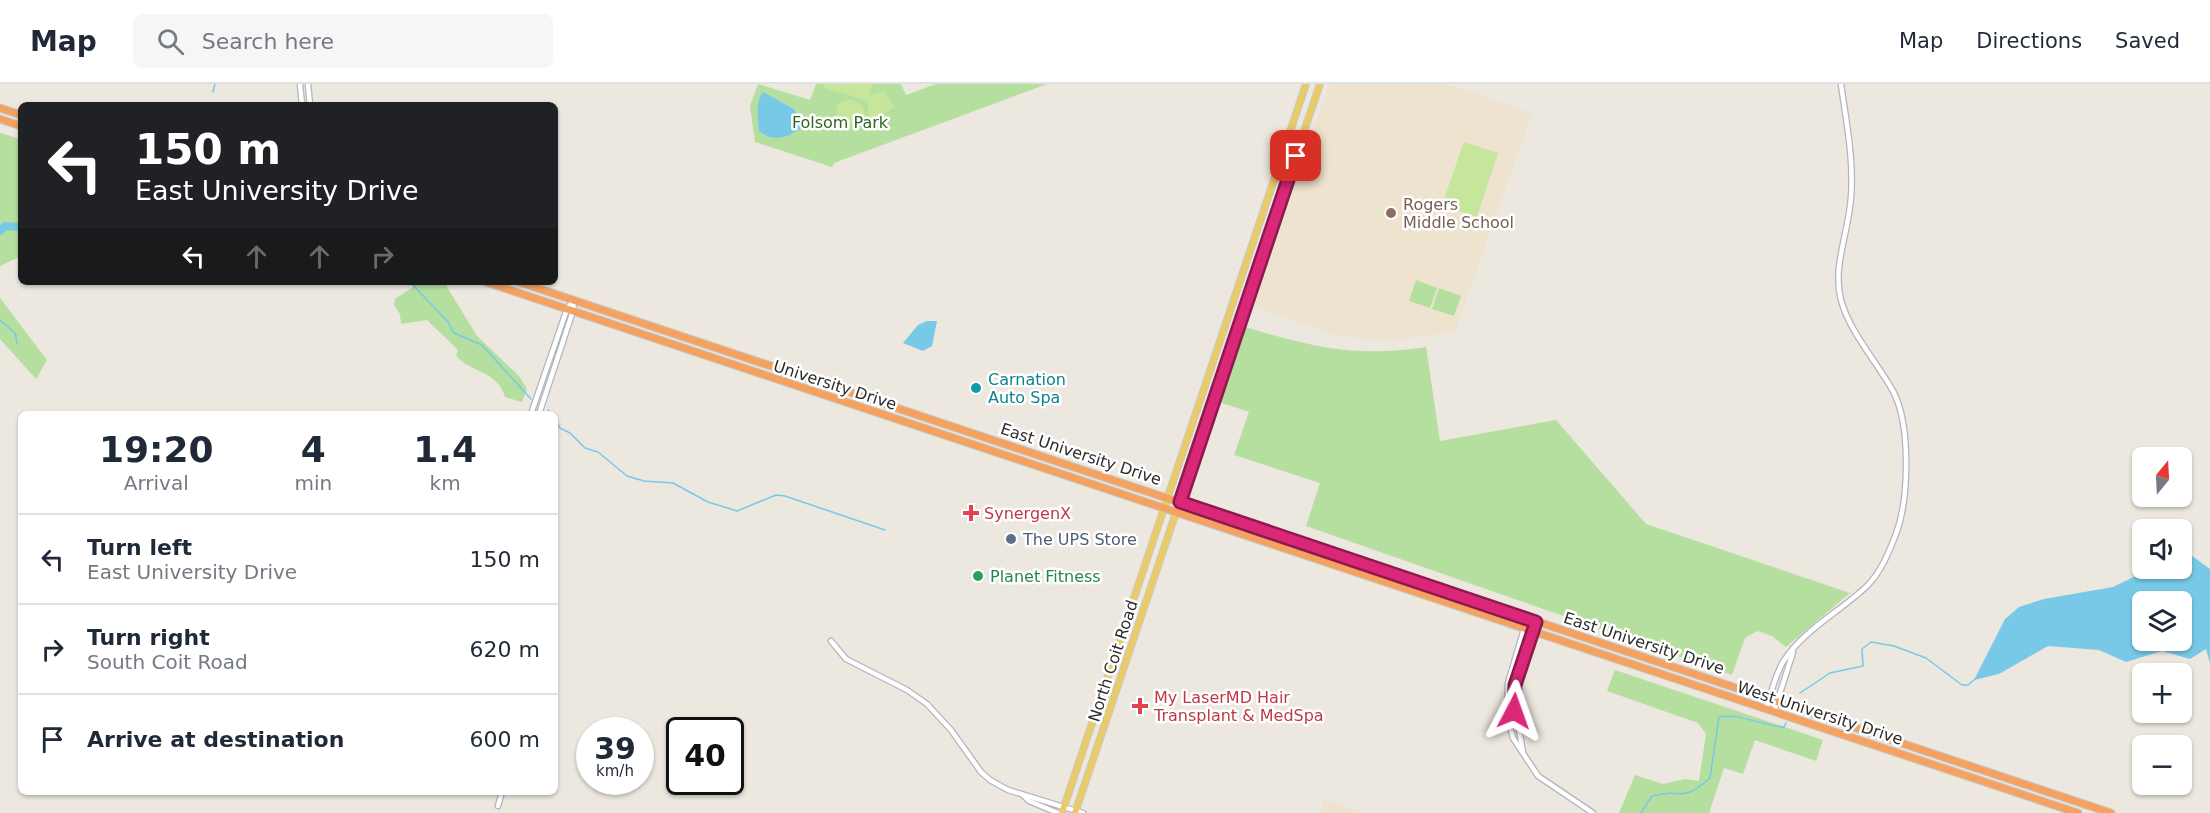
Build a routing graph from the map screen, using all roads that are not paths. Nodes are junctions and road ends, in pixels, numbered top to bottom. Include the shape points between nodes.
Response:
1 (300, 84) edge
2 (308, 84) edge
3 (1306, 84) edge
4 (1320, 84) edge
5 (1841, 84) edge
6 (302, 102) edge
7 (310, 102) edge
8 (0, 108) edge
9 (18, 114) edge
10 (0, 119) edge
11 (18, 125) edge
12 (1281, 157) junction
13 (1294, 161) junction
14 (1260, 221) junction
15 (1272, 225) junction
16 (495, 285) edge
17 (528, 285) edge
18 (574, 300) junction
19 (570, 310) junction
20 (1198, 404) junction
21 (1210, 407) junction
22 (532, 411) edge
23 (540, 411) edge
24 (1167, 497) junction
25 (1180, 502) junction
26 (1163, 508) junction
27 (1176, 513) junction
28 (1527, 618) junction
29 (1536, 622) junction
30 (1524, 629) junction
31 (1123, 631) junction
32 (1533, 632) junction
33 (1135, 635) junction
34 (831, 641) dead end
35 (1794, 650) junction
36 (1769, 699) junction
37 (1778, 702) junction
38 (1766, 709) junction
39 (1774, 712) junction
40 (1095, 713) junction
41 (1108, 717) junction
42 (1523, 753) junction
43 (501, 795) edge
44 (1023, 795) junction
45 (498, 806) dead end
46 (1061, 811) edge
47 (1078, 812) edge
48 (1593, 813) edge
49 (2078, 813) edge
50 (2111, 813) edge

1 - 6 street
2 - 7 street
3 - 12 main road, North Coit Road
4 - 13 main road, North Coit Road
5 - 35 street via 1852,176 1849,219 1838,268 1839,287 1847,316 1901,410 1905,427 1904,474 1900,521 1878,570 1867,585
8 - 9 highway
10 - 11 highway
12 - 13 main road
12 - 14 main road, North Coit Road
13 - 15 main road, North Coit Road
14 - 15 main road
14 - 20 main road, North Coit Road
15 - 21 main road, North Coit Road
16 - 19 highway, University Drive
17 - 18 highway, East University Drive
18 - 19 street
18 - 24 highway, East University Drive
19 - 22 street
19 - 23 street
19 - 26 highway, University Drive
20 - 21 main road
20 - 24 main road, North Coit Road
21 - 25 main road, North Coit Road
24 - 25 highway, East University Drive
24 - 26 main road, North Coit Road
25 - 27 main road, North Coit Road
25 - 28 highway, East University Drive
26 - 27 highway, University Drive
26 - 31 main road, North Coit Road
27 - 30 highway, West University Drive
27 - 33 main road, North Coit Road
28 - 29 highway, East University Drive
28 - 30 street
29 - 32 street
29 - 36 highway, East University Drive
30 - 32 highway, West University Drive
30 - 42 street via 1506,695 1509,726
31 - 33 main road
31 - 40 main road, North Coit Road
32 - 38 highway, West University Drive
32 - 42 street via 1514,699
33 - 41 main road, North Coit Road
34 - 44 street via 846,659 927,704 981,772
35 - 36 street via 1780,666
35 - 37 street
36 - 37 highway, East University Drive
36 - 38 street
37 - 39 street
37 - 50 highway, East University Drive
38 - 39 highway, West University Drive
39 - 49 highway, West University Drive
40 - 41 main road
40 - 46 main road, North Coit Road
41 - 47 main road, North Coit Road
42 - 48 street via 1548,784
43 - 45 street
44 - 46 street via 1031,795
44 - 46 street via 1029,801
46 - 47 street

